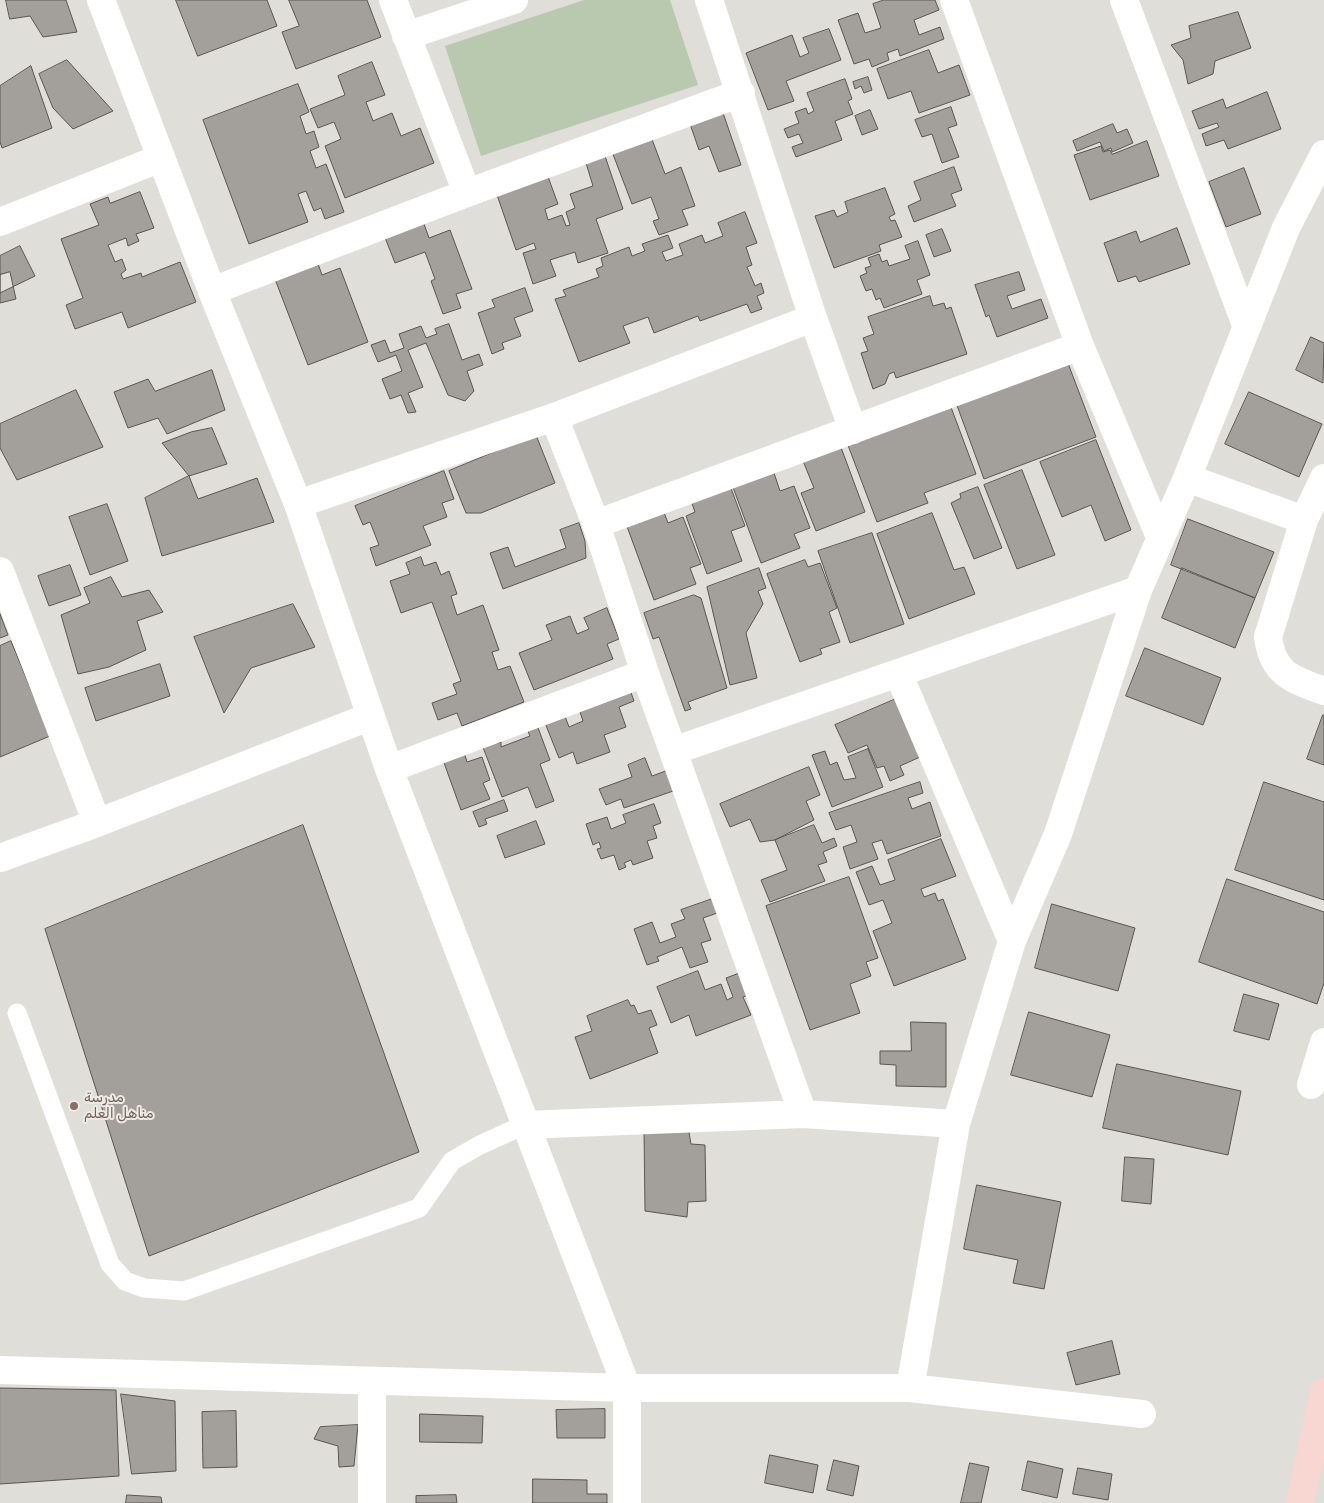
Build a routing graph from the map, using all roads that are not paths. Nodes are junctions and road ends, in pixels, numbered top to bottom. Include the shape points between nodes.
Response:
1 (100, 0) edge
2 (393, 0) edge
3 (514, 0) edge
4 (709, 0) edge
5 (954, 0) edge
6 (1124, 0) edge
7 (406, 36) junction
8 (741, 93) junction
9 (1324, 154) edge
10 (161, 158) junction
11 (467, 193) junction
12 (0, 222) edge
13 (212, 291) junction
14 (813, 318) junction
15 (1246, 325) junction
16 (1080, 346) junction
17 (554, 417) junction
18 (854, 430) junction
19 (1187, 478) junction
20 (1324, 478) edge
21 (298, 504) junction
22 (1304, 520) junction
23 (596, 524) junction
24 (1160, 537) junction
25 (0, 571) edge
26 (1138, 590) junction
27 (645, 673) junction
28 (899, 675) junction
29 (1324, 691) edge
30 (370, 717) junction
31 (673, 752) junction
32 (389, 769) junction
33 (97, 823) junction
34 (0, 858) edge
35 (1012, 941) junction
36 (17, 1013) dead end
37 (1324, 1042) edge
38 (1311, 1085) dead end
39 (803, 1114) junction
40 (956, 1124) junction
41 (524, 1125) junction
42 (0, 1370) edge
43 (372, 1381) junction
44 (627, 1388) junction
45 (910, 1388) junction
46 (1324, 1392) edge
47 (1142, 1414) dead end
48 (372, 1503) edge
49 (627, 1503) edge
50 (1300, 1503) edge

1 - 10 street
2 - 7 street
3 - 7 street
4 - 8 street
5 - 16 street
6 - 15 street
7 - 11 street
8 - 11 street
8 - 14 street
9 - 15 street via 1286,228
10 - 12 street
10 - 13 street
11 - 13 street
13 - 21 street
14 - 17 street
14 - 18 street
15 - 19 street
16 - 18 street
16 - 24 street
17 - 21 street
17 - 23 street
18 - 23 street
19 - 22 street
19 - 24 street
20 - 22 street
21 - 30 street
22 - 29 street via 1268,637 1270,654 1278,668 1297,681
23 - 27 street
24 - 26 street
25 - 33 street
26 - 28 street
26 - 35 street via 1058,834
27 - 31 street
27 - 32 street
28 - 31 street
28 - 35 street
30 - 32 street
30 - 33 street
31 - 39 street
32 - 41 street
33 - 34 street
35 - 40 street
36 - 41 lane via 110,1264 125,1281 144,1288 184,1291 419,1208 452,1161 480,1144
37 - 38 street
39 - 40 street
39 - 41 street
40 - 45 street
41 - 44 street
42 - 43 street
43 - 44 street
43 - 48 street
44 - 45 street
44 - 49 street
45 - 47 street
46 - 50 main road

